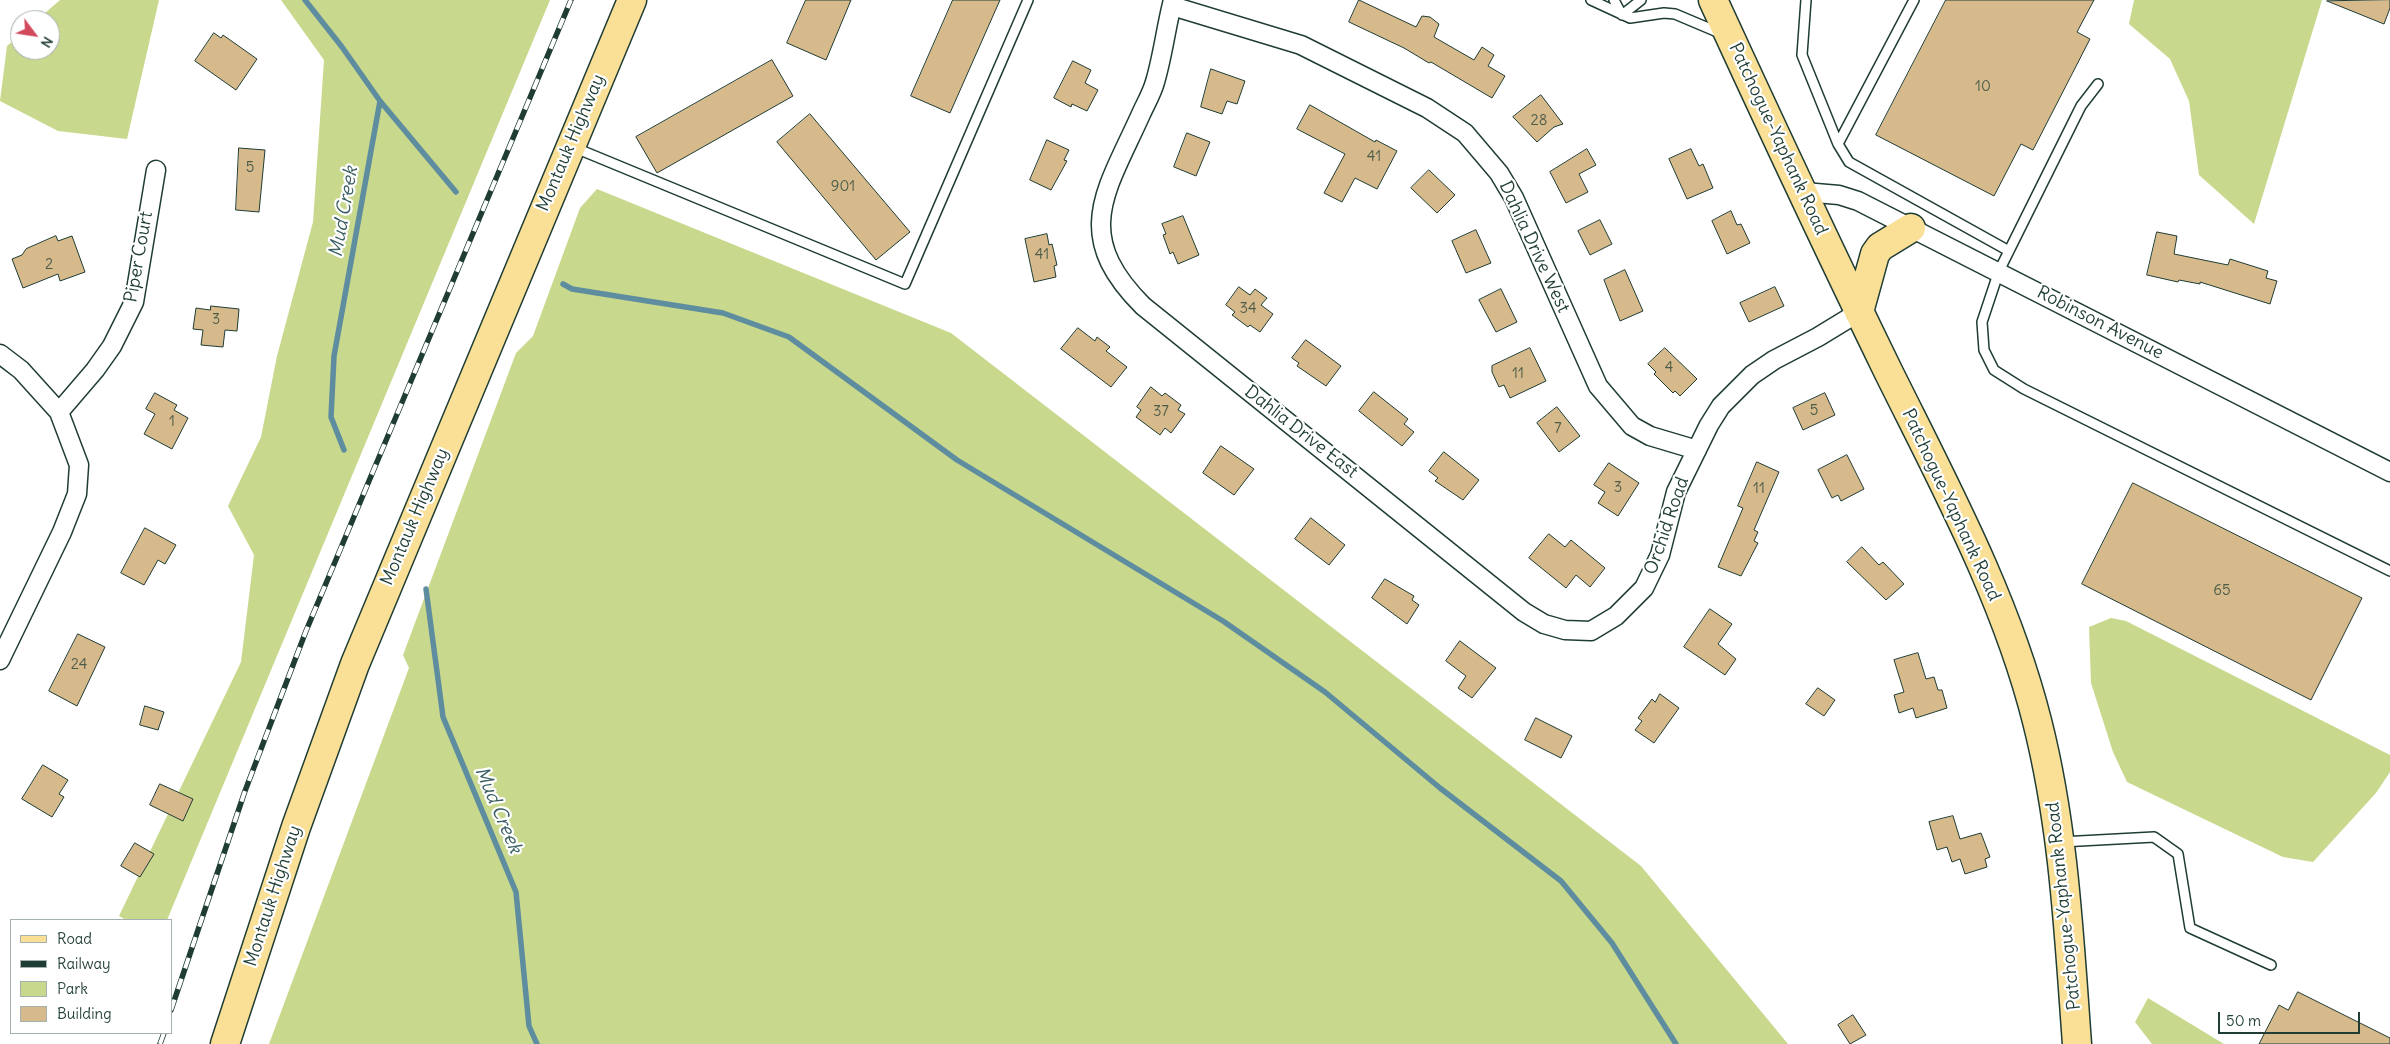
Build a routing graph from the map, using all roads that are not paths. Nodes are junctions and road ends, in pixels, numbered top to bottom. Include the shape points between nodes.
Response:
1 (632, 0) edge
2 (1028, 0) edge
3 (1591, 0) edge
4 (1614, 0) edge
5 (1641, 0) edge
6 (1713, 0) edge
7 (1806, 0) edge
8 (1914, 0) edge
9 (1173, 3) edge
10 (1622, 15) junction
11 (1730, 36) junction
12 (2098, 84) dead end
13 (1838, 144) junction
14 (570, 146) junction
15 (156, 170) dead end
16 (1804, 192) junction
17 (1911, 228) junction
18 (2009, 251) junction
19 (1998, 272) junction
20 (1859, 312) junction
21 (0, 354) edge
22 (59, 412) junction
23 (1697, 450) junction
24 (2390, 472) edge
25 (2390, 571) edge
26 (1497, 590) joint
27 (0, 660) edge
28 (2061, 842) junction
29 (2271, 965) dead end
30 (224, 1044) edge
31 (2077, 1044) edge

1 - 14 main road, Montauk Highway
2 - 14 lane via 905,284
3 - 10 lane
4 - 10 lane
5 - 10 lane
6 - 11 main road, Patchogue-Yaphank Road
7 - 13 lane via 1802,55
8 - 13 lane
9 - 23 street, Dahlia Drive West via 1301,45 1428,108 1465,132 1499,173 1514,198 1598,386 1632,426 1650,436
9 - 26 street, Dahlia Drive East via 1155,83 1105,194 1100,218 1101,242 1113,267 1127,290 1143,306
10 - 11 lane via 1630,18 1675,14
11 - 16 main road, Patchogue-Yaphank Road
12 - 18 lane via 2081,106
13 - 18 lane via 1849,162
14 - 30 main road, Montauk Highway via 355,664 293,836
15 - 22 street, Piper Court via 134,302 112,346
16 - 17 street, Robinson Avenue via 1839,195 1858,201
16 - 20 main road, Patchogue-Yaphank Road
17 - 19 street, Robinson Avenue
17 - 20 main road via 1880,247 1875,254
18 - 19 lane
19 - 24 street, Robinson Avenue
19 - 25 lane via 1982,322 1984,350 1994,370 2024,389
20 - 23 street, Orchid Road via 1752,375 1721,406
20 - 28 main road, Patchogue-Yaphank Road via 1994,594 2018,656 2037,720
21 - 22 street via 21,370
22 - 27 street via 79,465 77,494
23 - 26 street, Orchid Road via 1676,492 1660,555 1644,588 1616,616 1591,631 1565,630 1544,624
28 - 29 lane via 2154,837 2178,854 2190,928
28 - 31 main road, Patchogue-Yaphank Road

